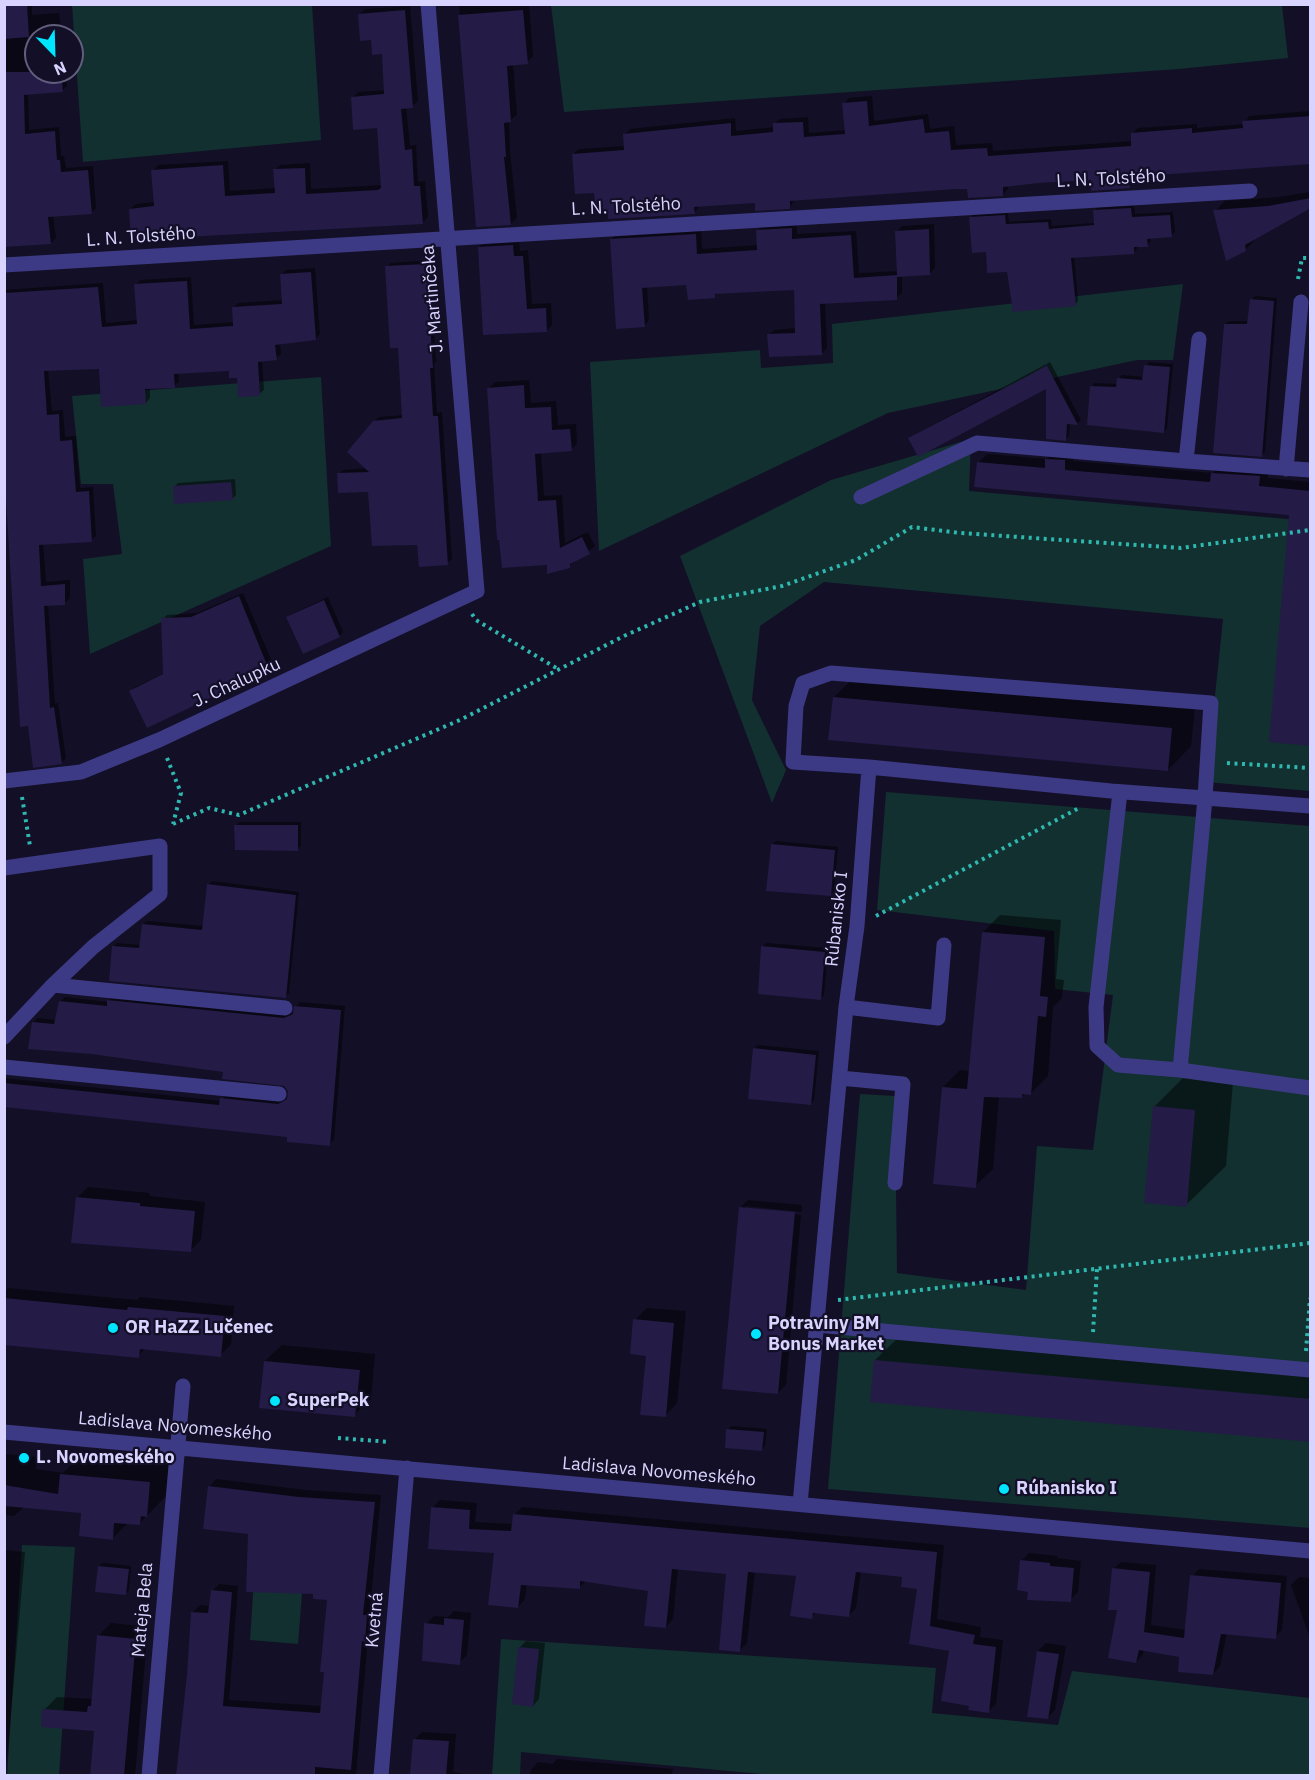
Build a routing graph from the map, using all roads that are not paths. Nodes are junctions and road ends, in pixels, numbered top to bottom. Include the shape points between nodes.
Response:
1 (428, 4) edge
2 (1250, 191) dead end
3 (447, 237) junction
4 (4, 265) edge
5 (1301, 302) dead end
6 (1199, 339) dead end
7 (1186, 461) junction
8 (1286, 469) junction
9 (1311, 470) edge
10 (861, 498) dead end
11 (470, 594) joint
12 (868, 767) junction
13 (12, 780) edge
14 (1120, 792) junction
15 (1205, 798) junction
16 (1311, 806) edge
17 (4, 868) edge
18 (944, 945) dead end
19 (53, 985) junction
20 (846, 1007) junction
21 (285, 1008) dead end
22 (4, 1037) edge
23 (4, 1067) edge
24 (1180, 1070) junction
25 (840, 1078) junction
26 (1311, 1088) edge
27 (279, 1094) dead end
28 (895, 1183) dead end
29 (817, 1325) junction
30 (1307, 1370) edge
31 (183, 1386) dead end
32 (4, 1431) edge
33 (177, 1447) junction
34 (407, 1468) junction
35 (800, 1504) junction
36 (1311, 1551) edge
37 (149, 1776) edge
38 (381, 1776) edge

1 - 3 street, J. Martinčeka
2 - 3 street, L. N. Tolstého
3 - 4 street, L. N. Tolstého
3 - 11 street, J. Martinčeka
5 - 8 street
6 - 7 street
7 - 8 street
7 - 10 street via 977,443
8 - 9 street
11 - 13 street, J. Chalupku via 159,740 81,772
12 - 14 street
12 - 15 street via 793,762 796,706 803,684 831,673 1211,703
12 - 20 street, Rúbanisko I via 857,926
14 - 15 street
14 - 24 street via 1096,1007 1097,1046 1118,1065
15 - 16 street
15 - 24 street
17 - 19 street via 160,846 160,894 93,947
18 - 20 street via 938,1018
19 - 21 street
19 - 22 street
20 - 25 street, Rúbanisko I
23 - 27 street
24 - 26 street
25 - 28 street via 903,1084
25 - 29 street, Rúbanisko I
29 - 30 street
29 - 35 street, Rúbanisko I
31 - 33 street, Mateja Bela
32 - 33 street, Ladislava Novomeského
33 - 34 street, Ladislava Novomeského
33 - 37 street, Mateja Bela
34 - 35 street, Ladislava Novomeského
34 - 38 street, Kvetná
35 - 36 street, Ladislava Novomeského

